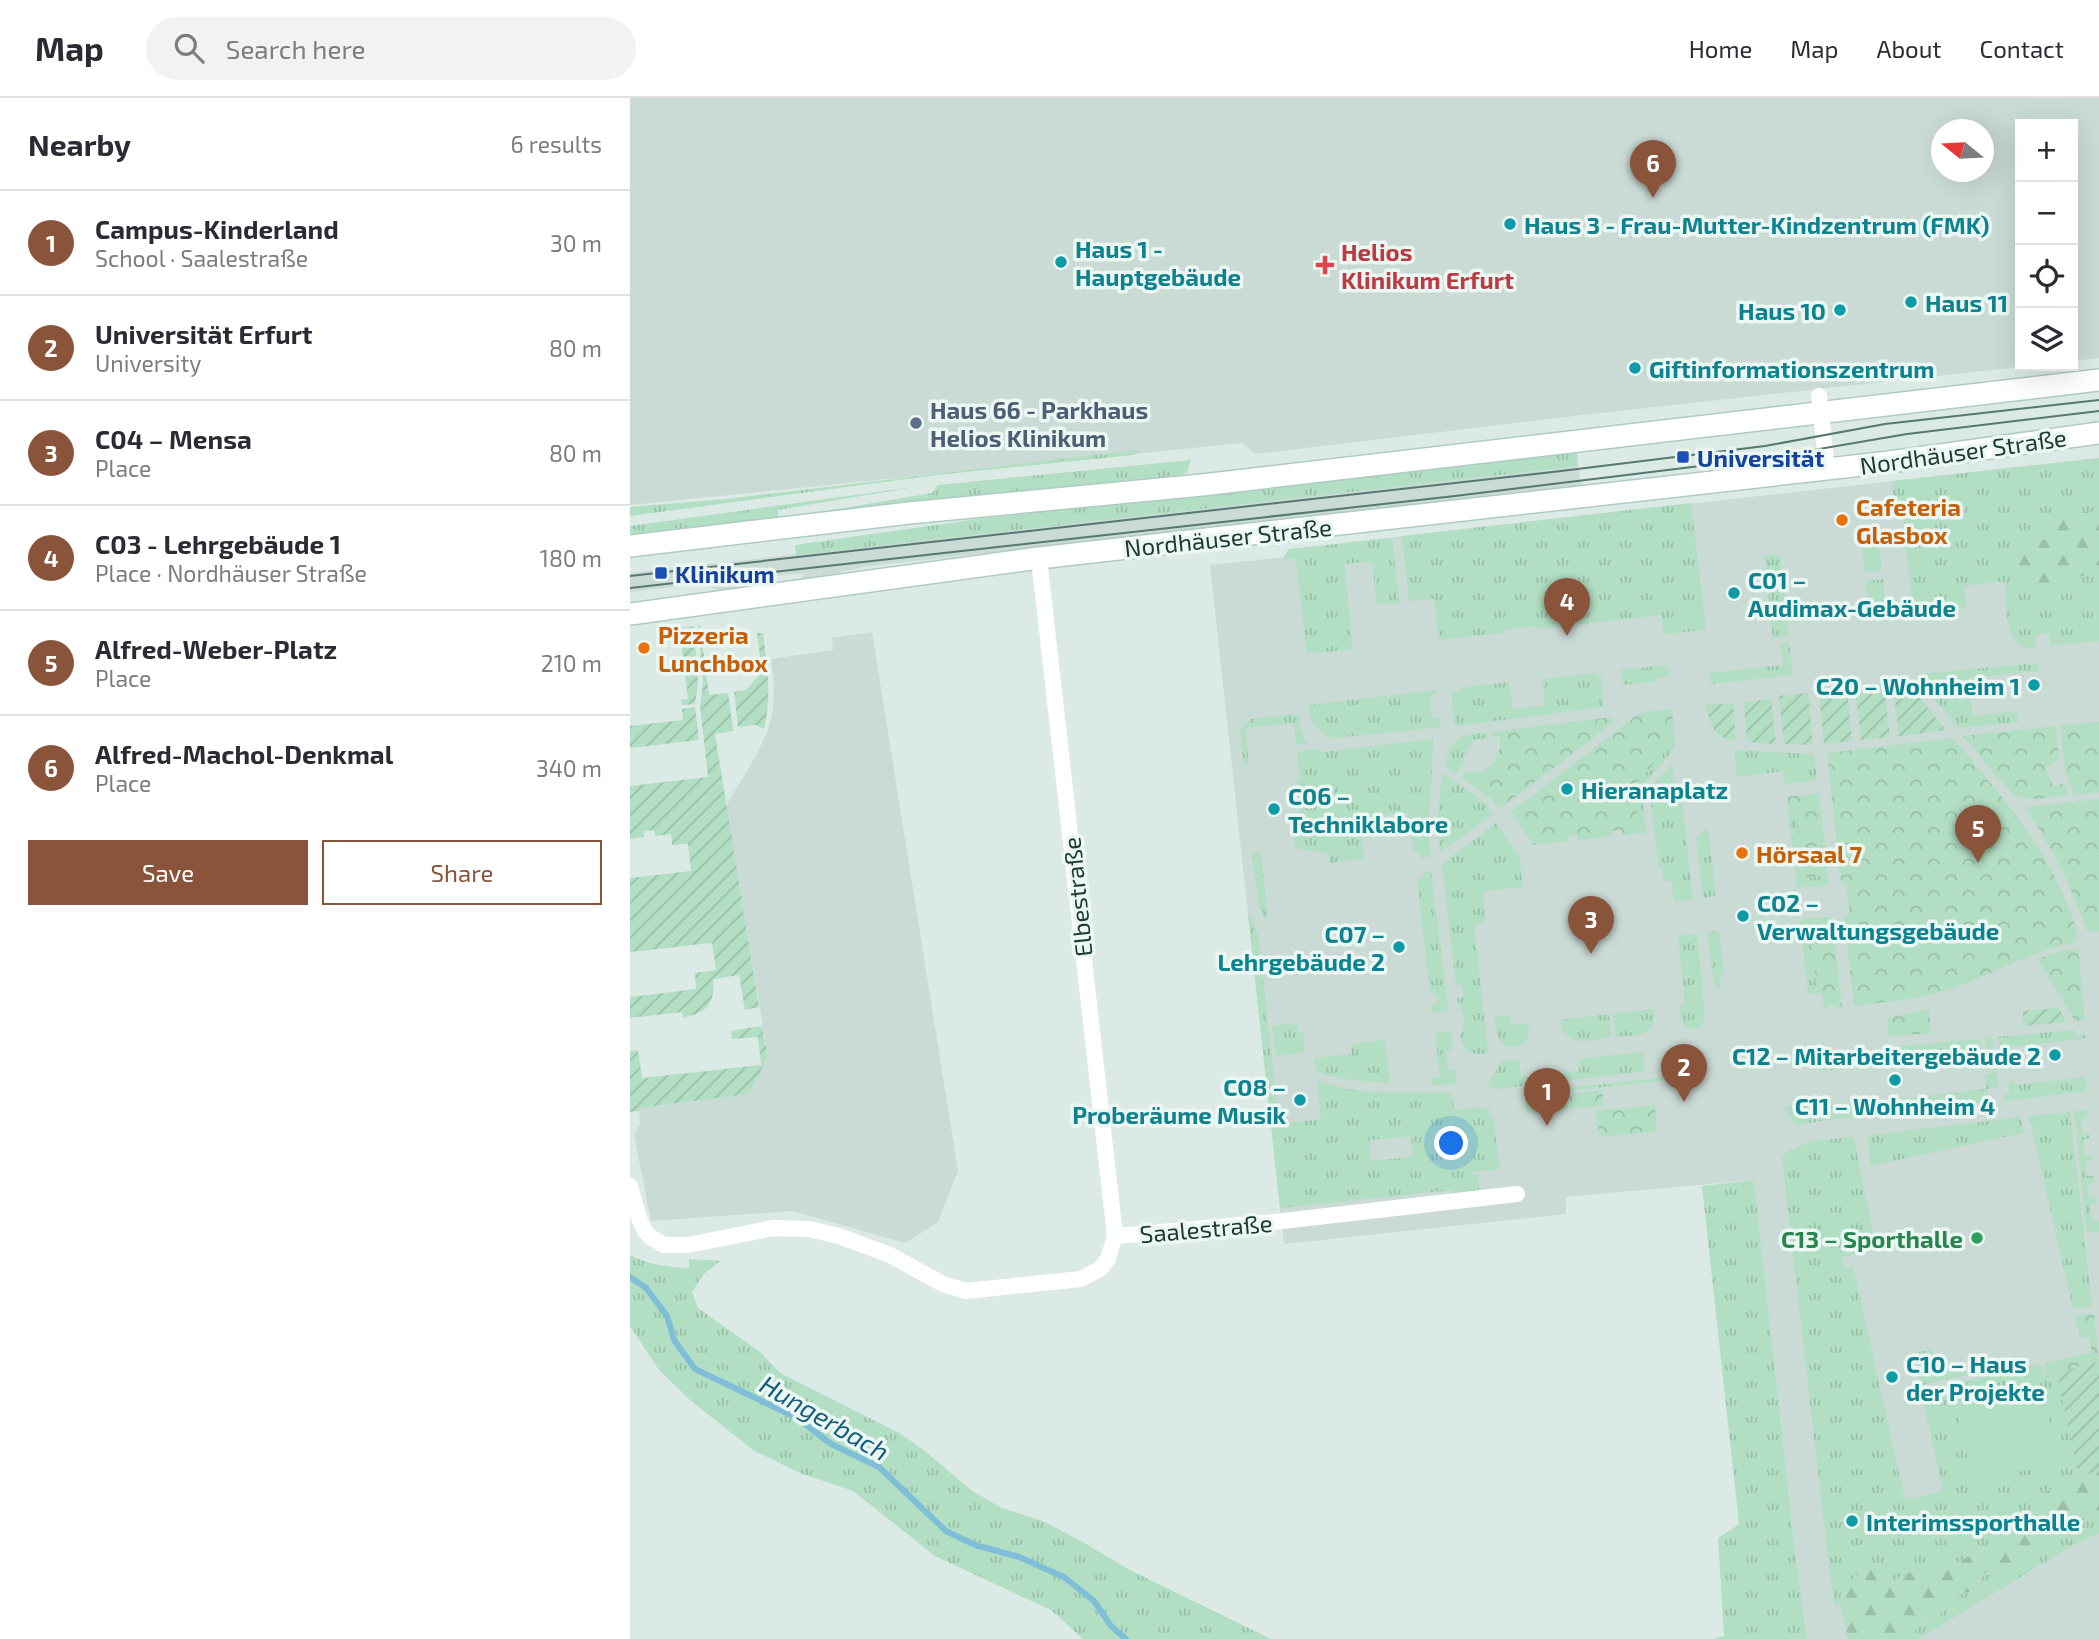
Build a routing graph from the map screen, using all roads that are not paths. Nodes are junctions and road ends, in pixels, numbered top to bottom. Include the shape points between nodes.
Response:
1 (2099, 380) edge
2 (1819, 404) junction
3 (2099, 433) edge
4 (1827, 469) junction
5 (630, 546) edge
6 (1039, 558) junction
7 (630, 614) edge
8 (630, 1186) edge
9 (1517, 1194) dead end
10 (1115, 1237) junction

1 - 2 main road
2 - 4 street, Nordhäuser Straße
2 - 5 main road via 1202,485
3 - 4 main road, Nordhäuser Straße
4 - 6 main road, Nordhäuser Straße
6 - 7 main road, Nordhäuser Straße
6 - 10 street, Elbestraße
8 - 10 street, Saalestraße via 645,1231 657,1242 675,1246 774,1228 816,1230 890,1255 943,1284 966,1291 1081,1279 1100,1269
9 - 10 street, Saalestraße

